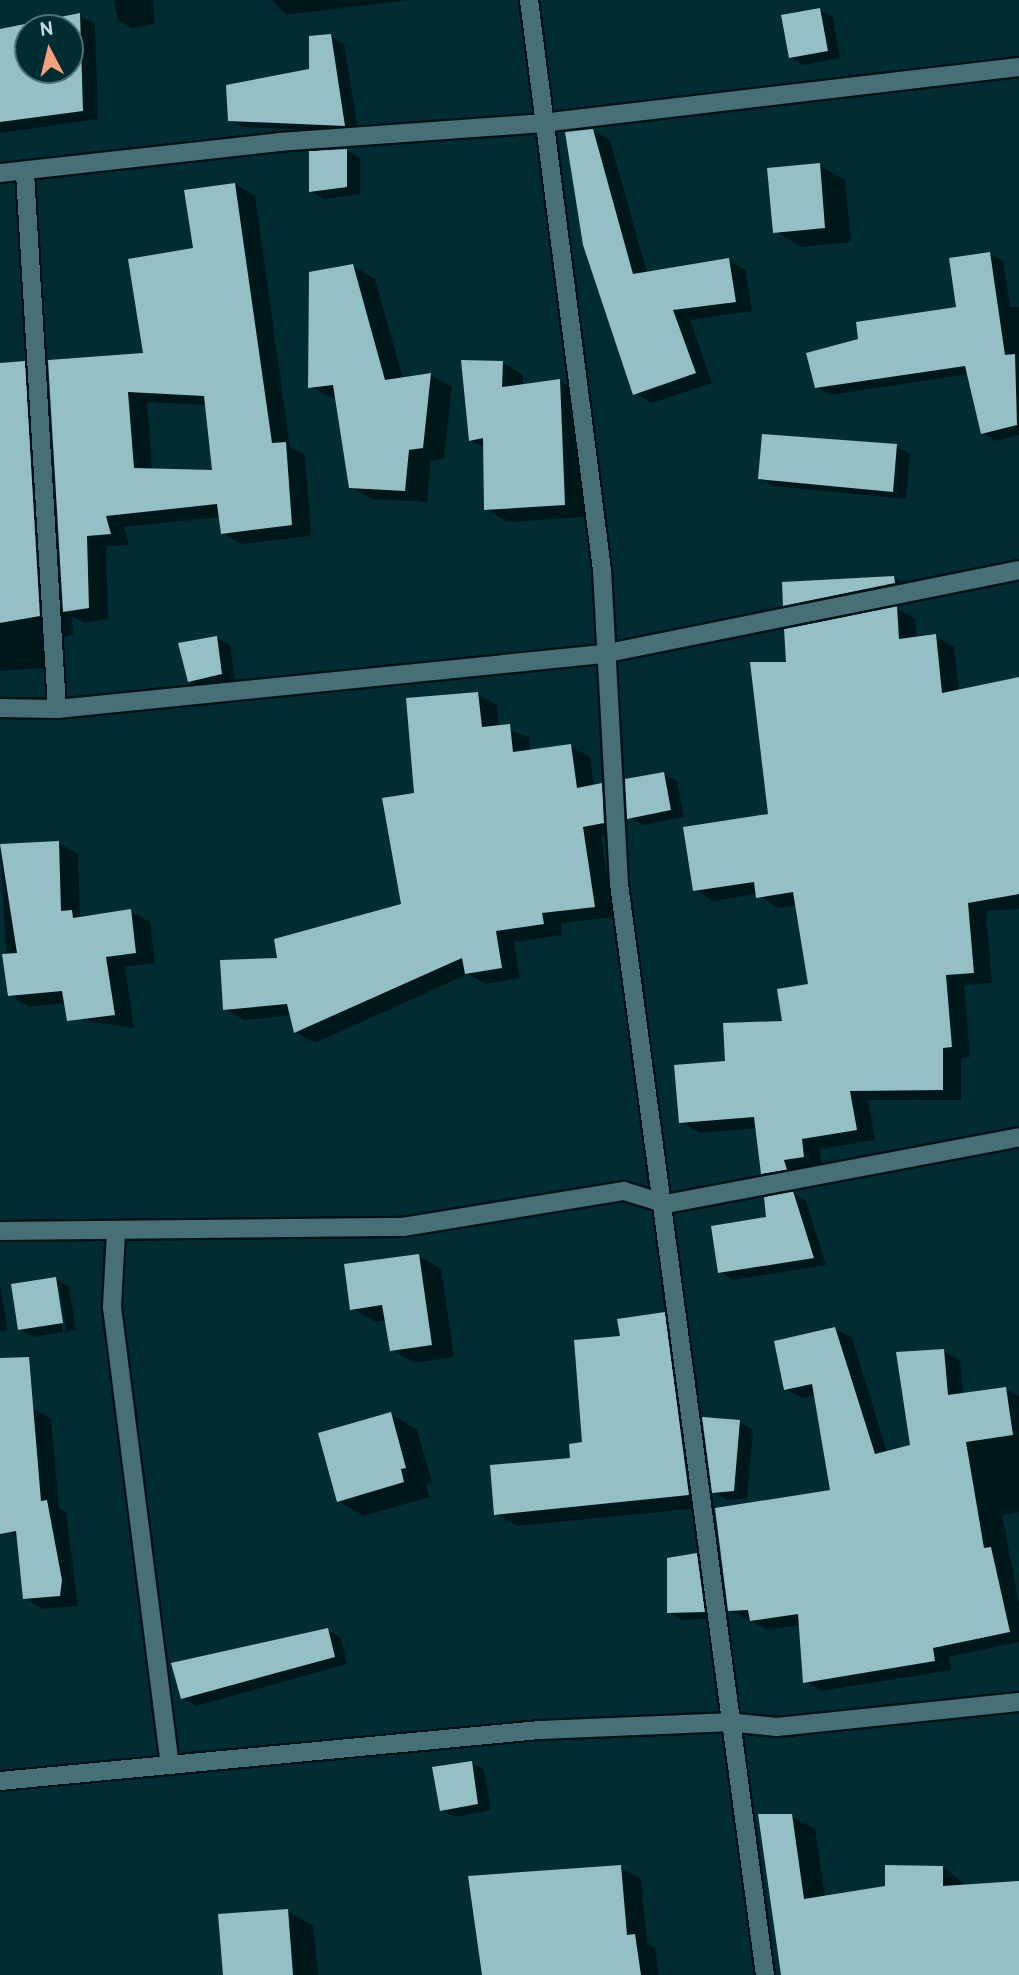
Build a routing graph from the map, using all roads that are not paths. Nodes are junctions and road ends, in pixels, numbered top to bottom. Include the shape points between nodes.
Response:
1 (529, 0) edge
2 (1019, 67) edge
3 (542, 123) junction
4 (0, 173) edge
5 (25, 173) junction
6 (1019, 570) edge
7 (603, 654) junction
8 (0, 708) edge
9 (57, 709) junction
10 (1019, 1137) edge
11 (666, 1204) junction
12 (0, 1231) edge
13 (116, 1232) junction
14 (1019, 1702) edge
15 (727, 1722) junction
16 (170, 1765) junction
17 (0, 1781) edge
18 (765, 1975) edge

1 - 3 street
2 - 3 street
3 - 5 street via 279,142
3 - 7 street via 603,570
4 - 5 street
5 - 9 street
6 - 7 street
7 - 9 street
7 - 11 street via 619,884
8 - 9 street
10 - 11 street
11 - 13 street via 624,1191 403,1227
11 - 15 street
12 - 13 street
13 - 16 street via 112,1307
14 - 15 street via 777,1727
15 - 16 street via 540,1730
15 - 18 street
16 - 17 street

